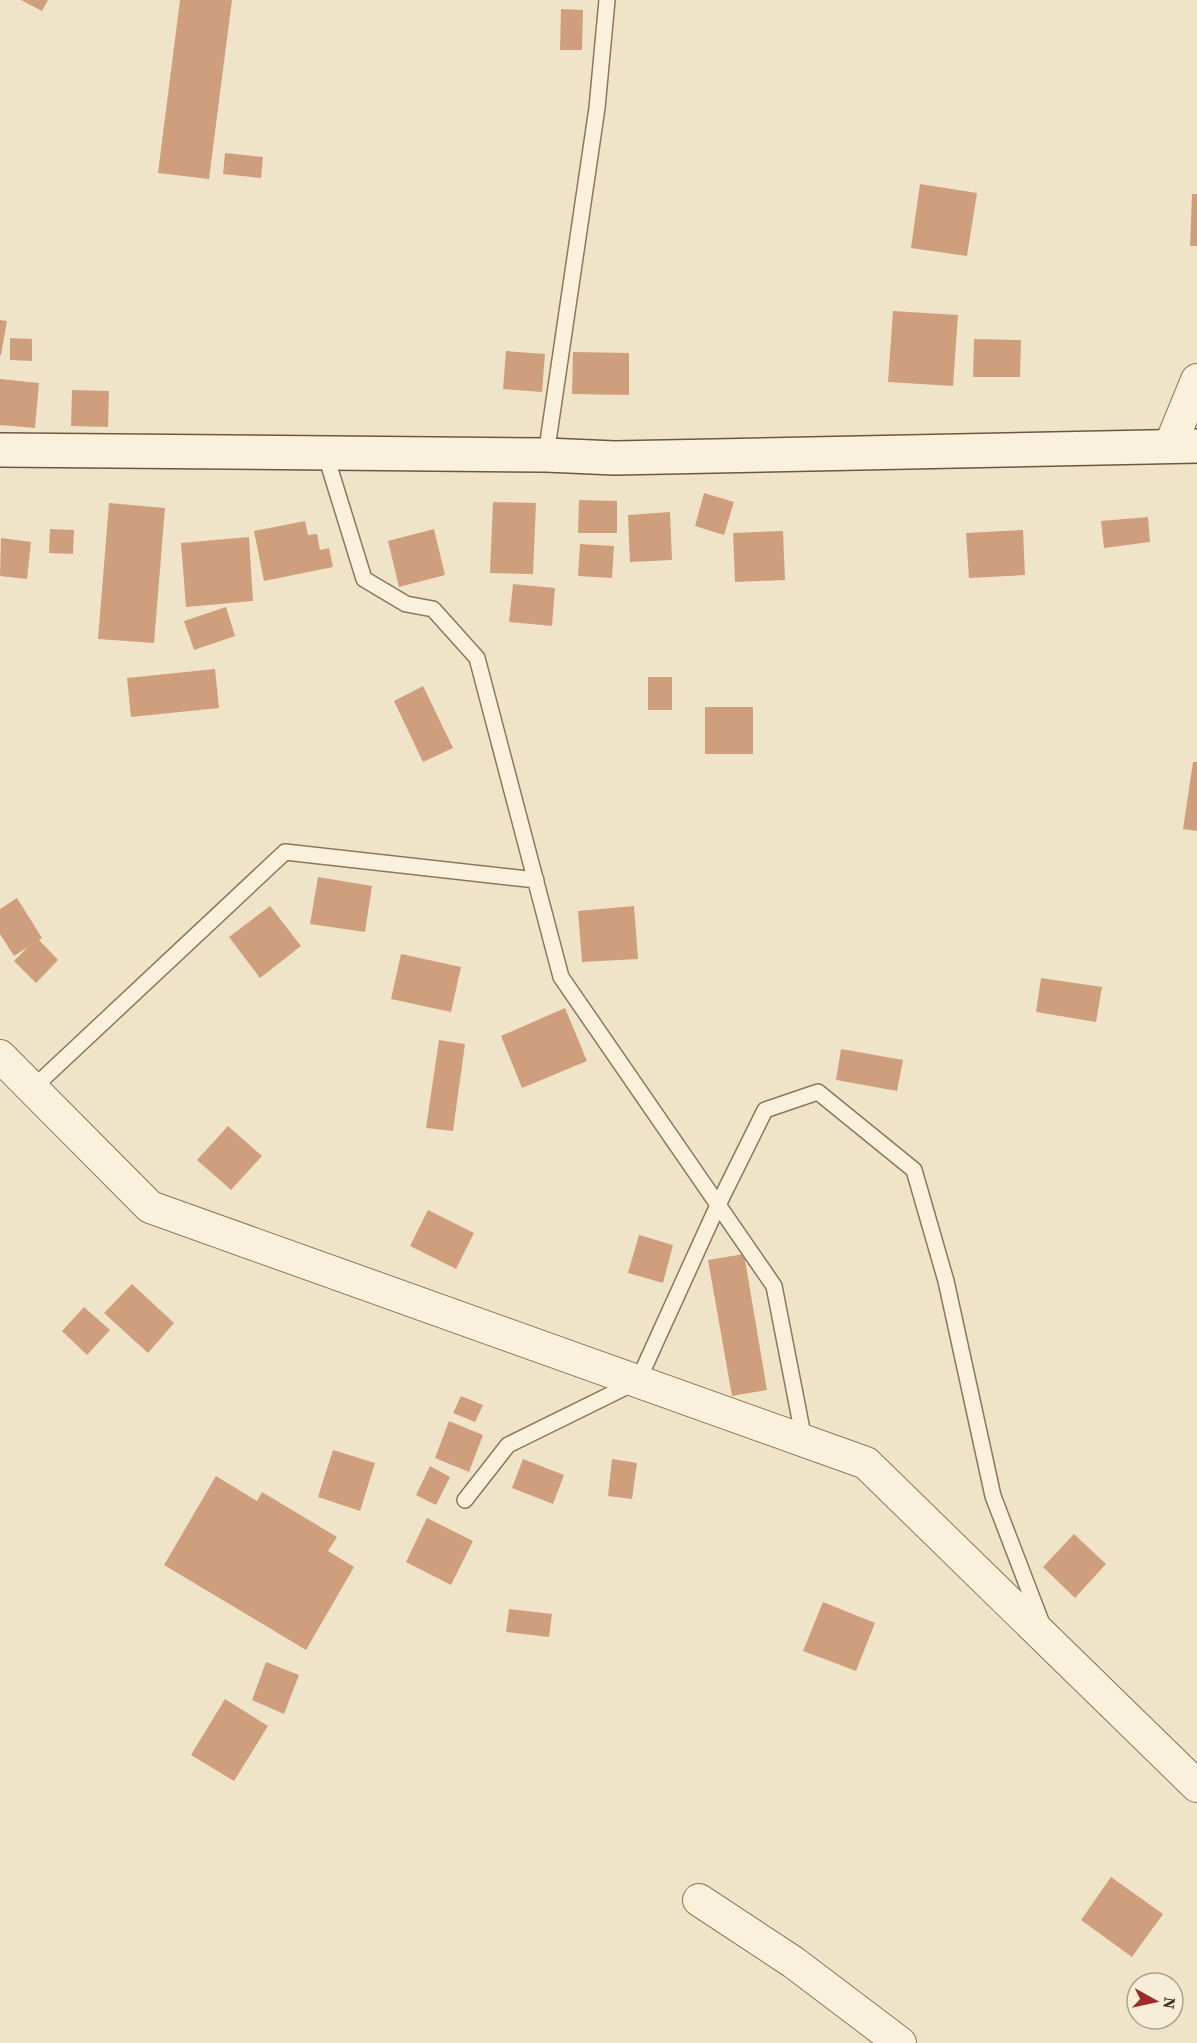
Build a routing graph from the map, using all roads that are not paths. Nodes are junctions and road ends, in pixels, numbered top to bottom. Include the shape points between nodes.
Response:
1 (607, 0) edge
2 (1197, 380) edge
3 (1184, 446) edge
4 (0, 450) edge
5 (325, 453) junction
6 (546, 455) junction
7 (536, 880) junction
8 (0, 1056) edge
9 (32, 1089) junction
10 (718, 1205) junction
11 (638, 1381) junction
12 (804, 1440) junction
13 (465, 1500) dead end
14 (1048, 1640) junction
15 (1197, 1786) edge
16 (699, 1900) dead end
17 (900, 2043) edge

1 - 6 lane via 597,108
2 - 3 street
3 - 6 main road via 627,458
4 - 5 main road
5 - 6 main road
5 - 7 lane via 364,579 406,604 433,609 477,657
7 - 9 lane via 285,852
7 - 10 lane via 561,977
8 - 9 street
9 - 11 street via 150,1207
10 - 11 lane
10 - 12 lane via 774,1286
10 - 14 lane via 765,1110 818,1092 914,1170 946,1281 993,1496
11 - 12 street
11 - 13 lane via 508,1445
12 - 14 street via 866,1463
14 - 15 street
16 - 17 street via 793,1962

